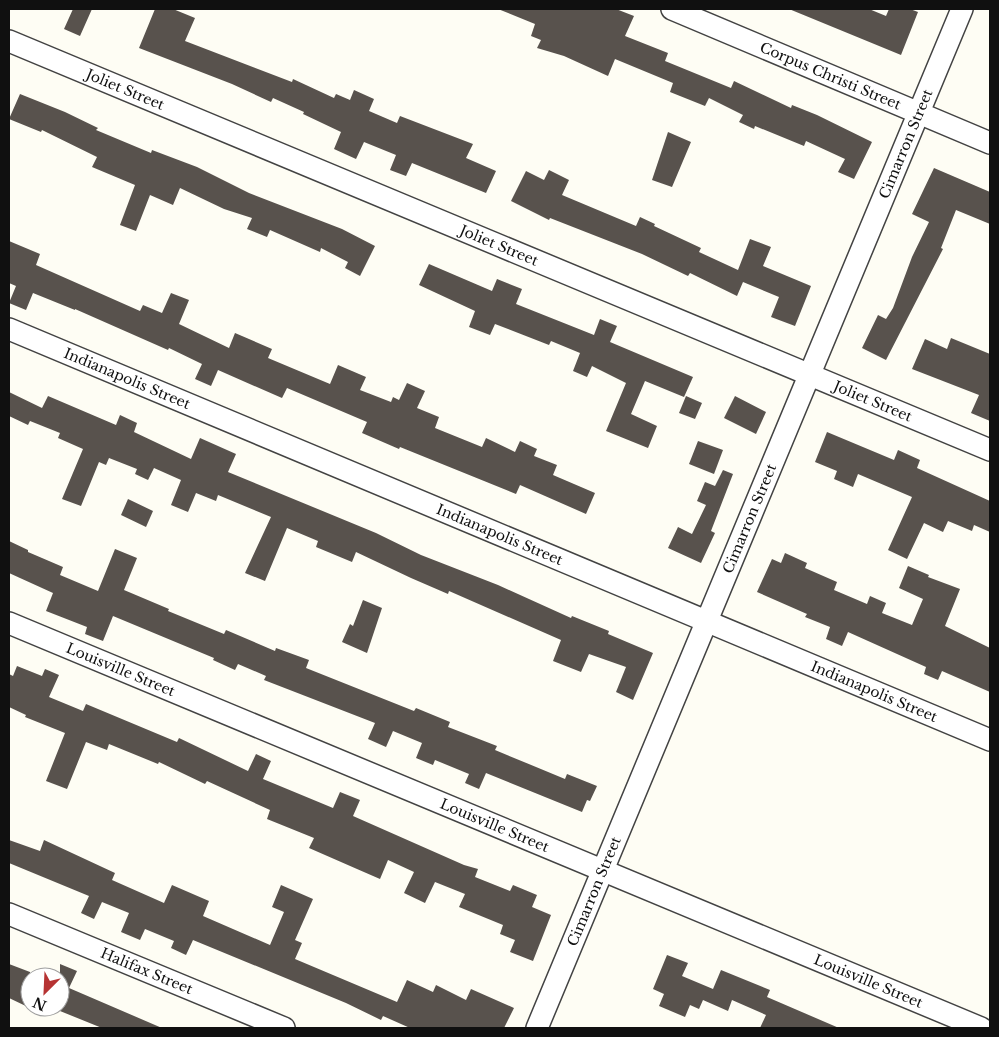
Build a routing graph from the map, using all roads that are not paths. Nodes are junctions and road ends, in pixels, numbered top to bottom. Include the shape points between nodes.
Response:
1 (672, 9) edge
2 (962, 9) edge
3 (9, 41) edge
4 (919, 114) junction
5 (990, 143) edge
6 (9, 329) edge
7 (810, 375) junction
8 (990, 450) edge
9 (707, 622) junction
10 (9, 623) edge
11 (990, 740) edge
12 (604, 870) junction
13 (9, 914) edge
14 (284, 1028) edge
15 (537, 1028) edge
16 (981, 1028) edge

1 - 4 street, Corpus Christi Street
2 - 4 street, Cimarron Street
3 - 7 street, Joliet Street
4 - 5 street, Corpus Christi Street
4 - 7 street, Cimarron Street
6 - 9 street, Indianapolis Street
7 - 8 street, Joliet Street
7 - 9 street, Cimarron Street
9 - 11 street, Indianapolis Street
9 - 12 street, Cimarron Street
10 - 12 street, Louisville Street
12 - 15 street, Cimarron Street
12 - 16 street, Louisville Street
13 - 14 street, Halifax Street

